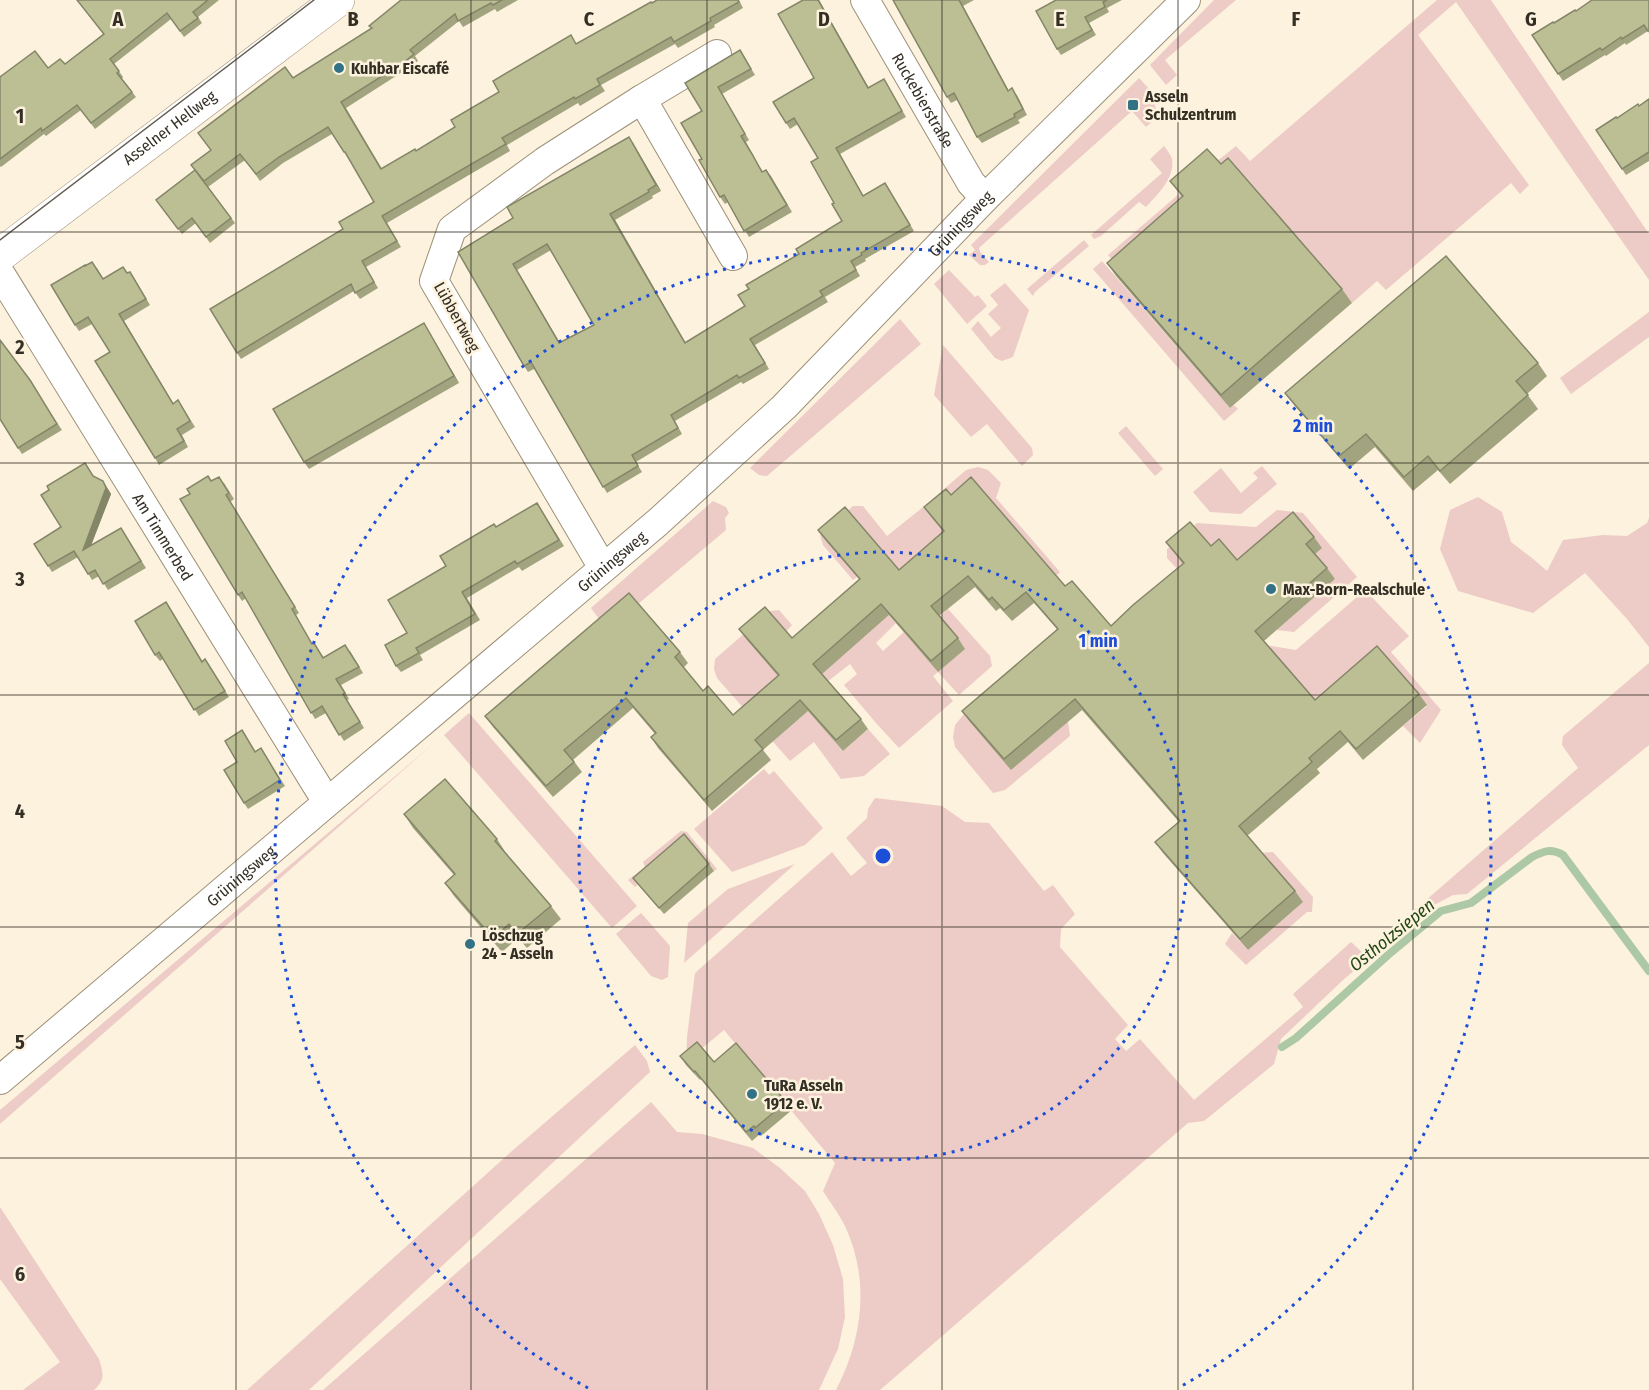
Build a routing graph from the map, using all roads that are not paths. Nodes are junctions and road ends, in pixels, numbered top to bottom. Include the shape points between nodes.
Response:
1 (338, 0) edge
2 (865, 0) edge
3 (1186, 0) edge
4 (717, 54) dead end
5 (642, 99) junction
6 (985, 198) junction
7 (0, 255) edge
8 (733, 256) dead end
9 (0, 273) edge
10 (603, 568) junction
11 (327, 802) junction
12 (0, 1080) edge

1 - 7 main road, Asselner Hellweg
2 - 6 street, Ruckebierstraße via 971,183
3 - 6 street, Grüningsweg
4 - 5 street, Lübbertweg
5 - 8 street
5 - 10 street, Lübbertweg via 545,161 452,229 434,281
6 - 10 street, Grüningsweg via 784,407
9 - 11 street, Am Timmerbed
10 - 11 street, Grüningsweg
11 - 12 street, Grüningsweg

